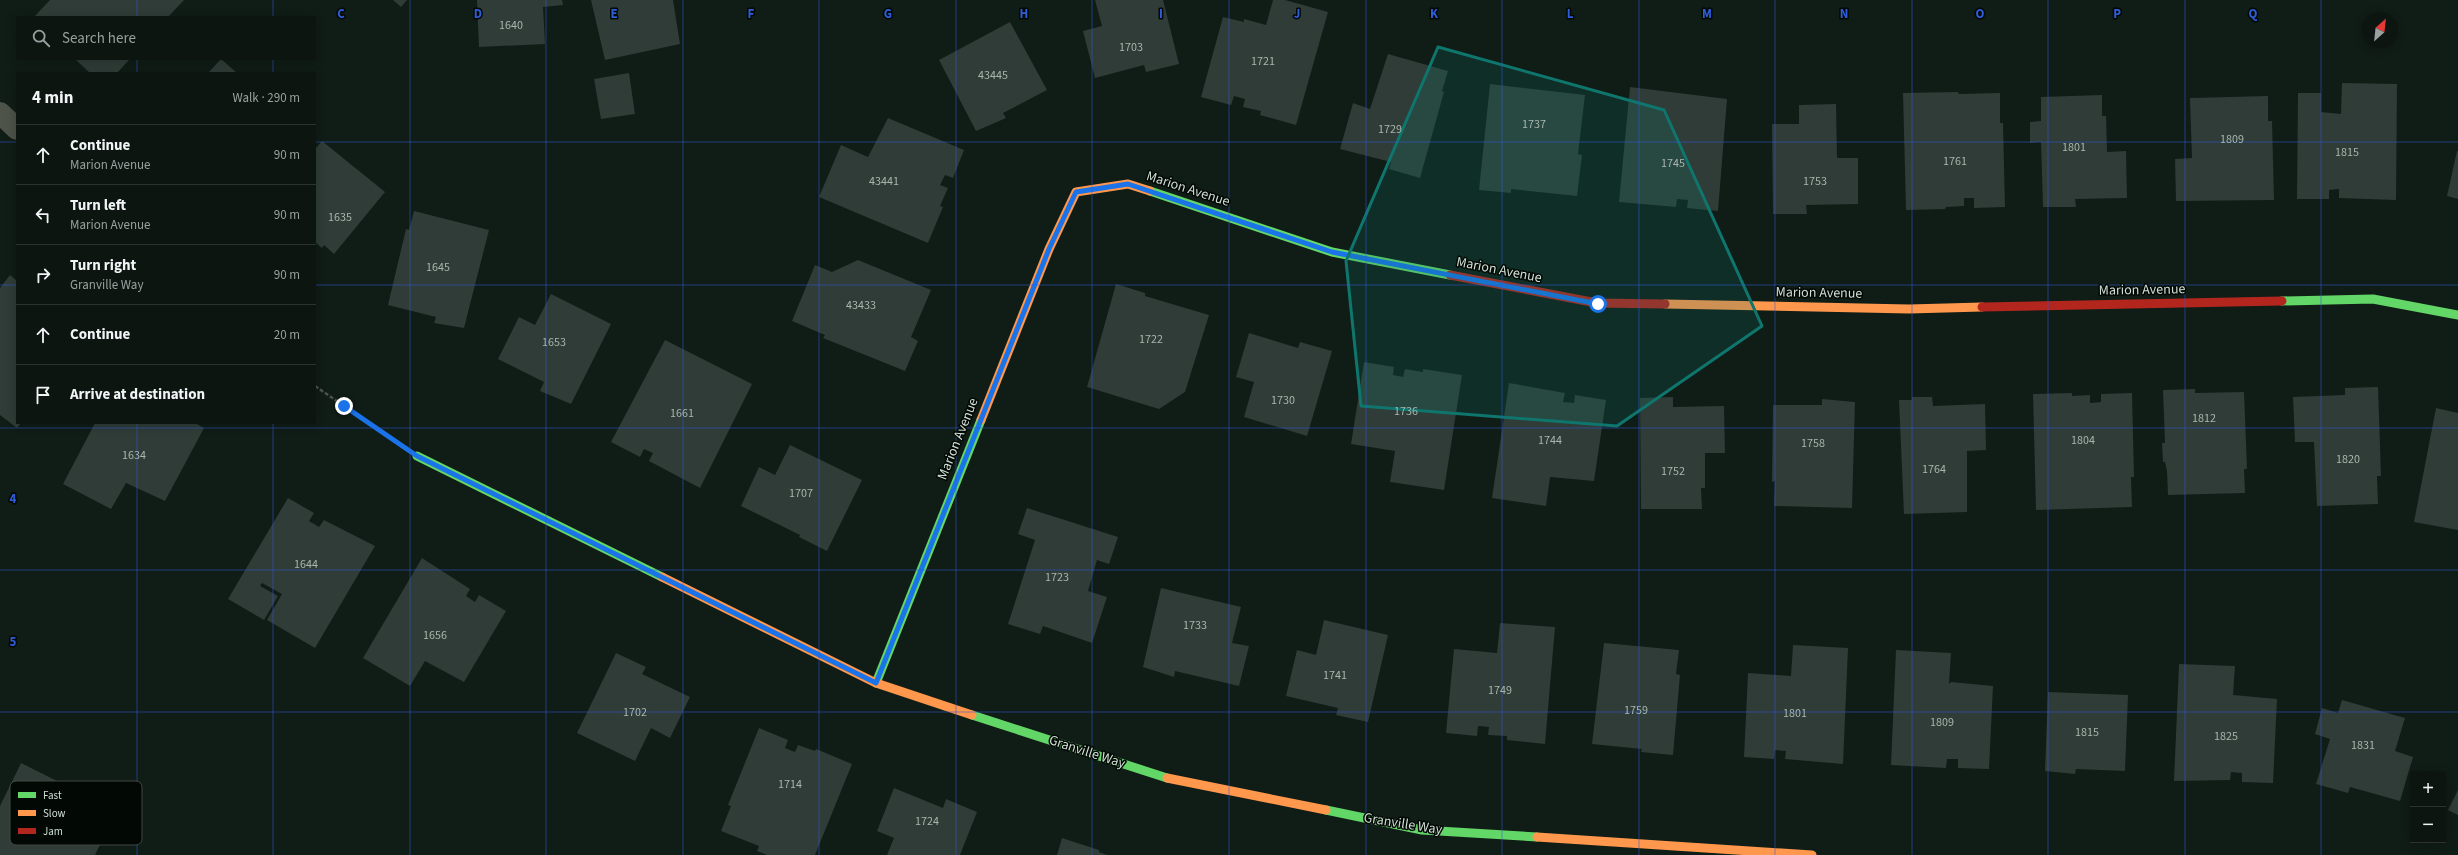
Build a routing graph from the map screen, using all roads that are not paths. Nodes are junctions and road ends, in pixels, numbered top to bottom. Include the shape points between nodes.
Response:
1 (0, 113) edge
2 (16, 128) edge
3 (2458, 315) edge
4 (417, 456) road end
5 (876, 683) junction
6 (1812, 855) edge

1 - 2 street
3 - 5 street, Marion Avenue via 2373,299 1909,309 1598,304 1332,252 1128,184 1076,192 1049,249
4 - 5 street, Granville Way
5 - 6 street, Granville Way via 1159,776 1422,830

